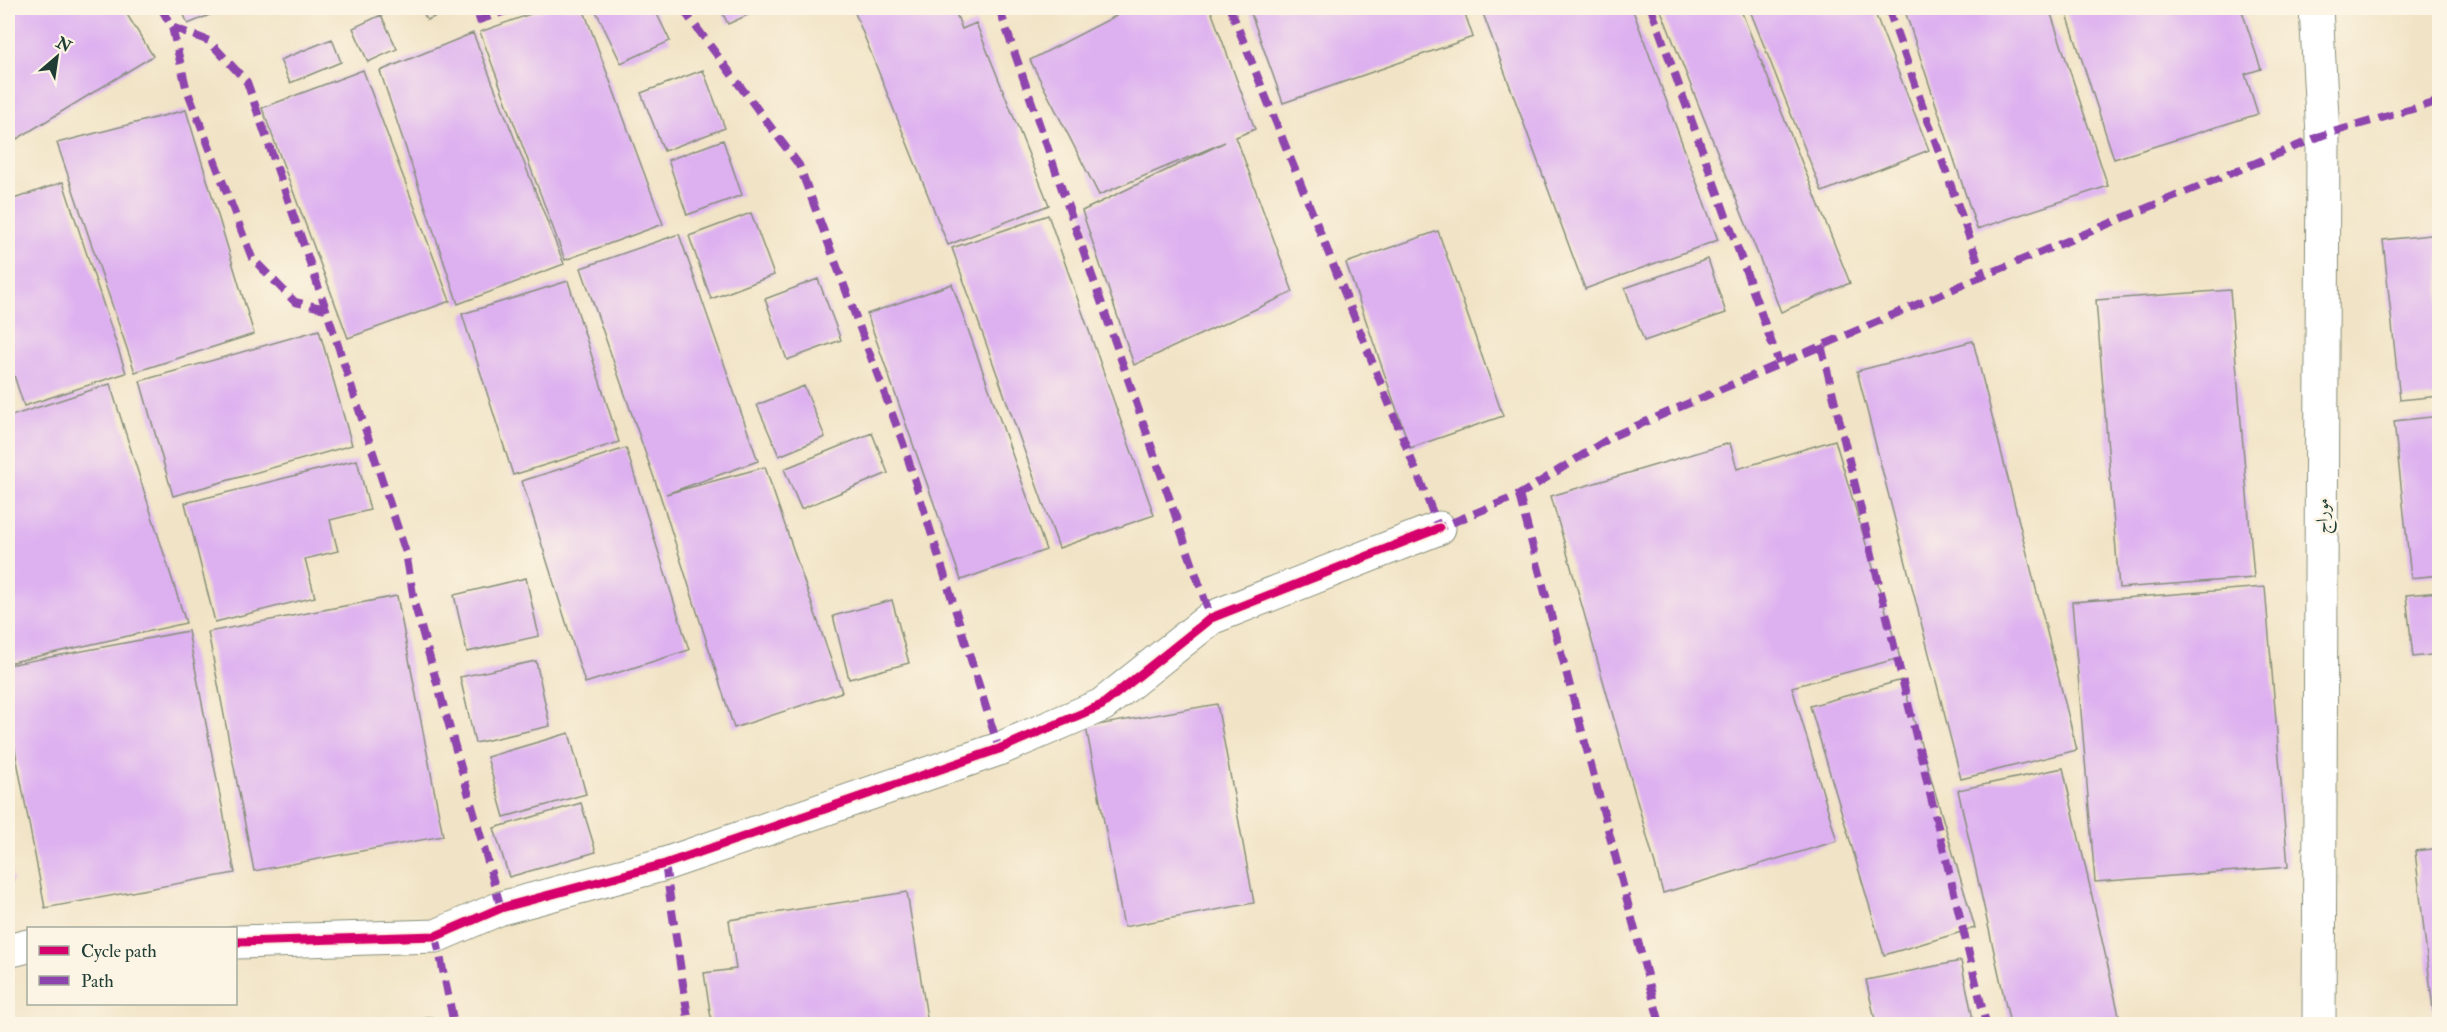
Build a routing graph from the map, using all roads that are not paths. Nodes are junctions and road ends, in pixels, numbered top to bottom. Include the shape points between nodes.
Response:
1 (2316, 8) edge
2 (1439, 528) dead end
3 (237, 942) edge
4 (27, 946) edge
5 (8, 951) edge
6 (2319, 1024) edge

1 - 6 street, موراج via 2323,135
2 - 3 street via 1211,618 1102,705 999,749 676,860 501,908 436,936
4 - 5 street

